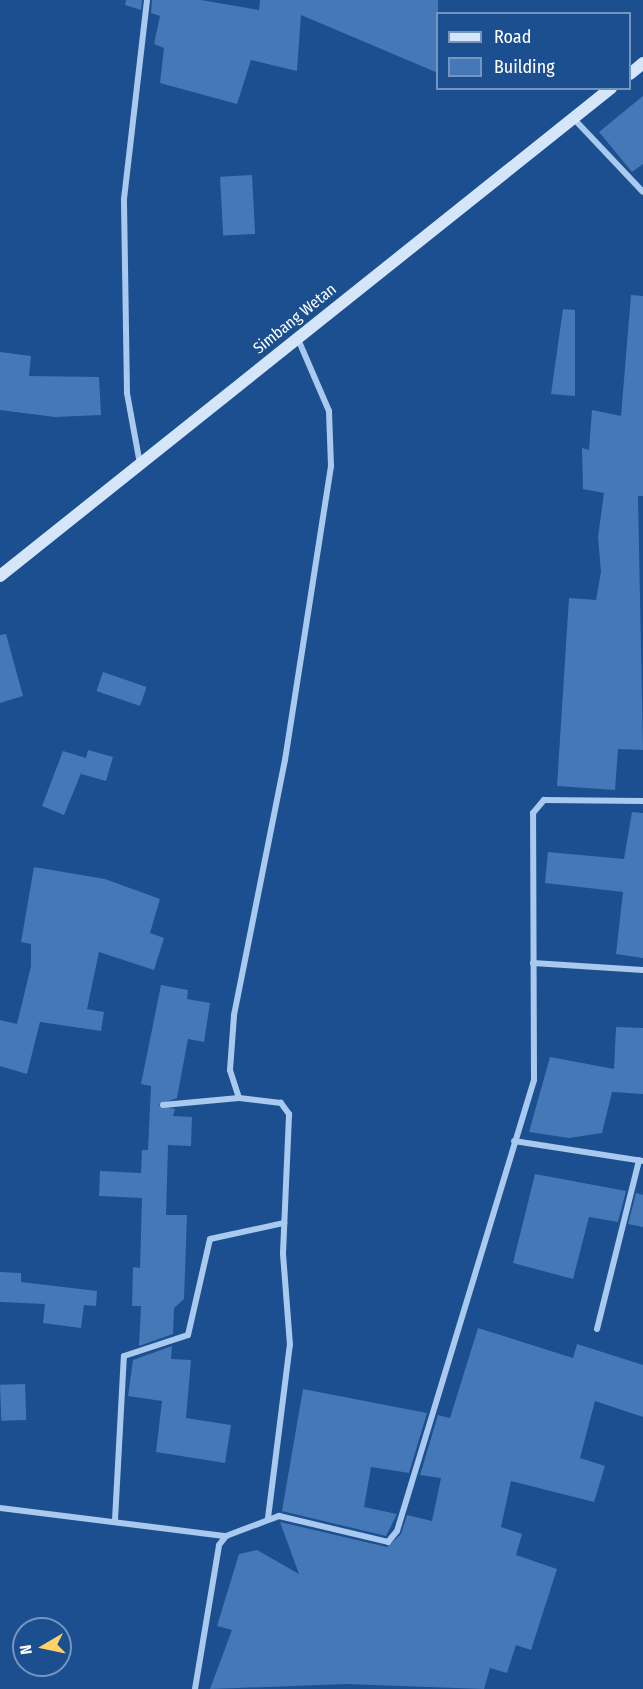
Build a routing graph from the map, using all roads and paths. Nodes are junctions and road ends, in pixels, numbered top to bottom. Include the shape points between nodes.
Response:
1 (147, 0) edge
2 (643, 63) edge
3 (631, 73) edge
4 (609, 90) edge
5 (574, 119) junction
6 (643, 192) edge
7 (298, 339) junction
8 (140, 465) junction
9 (0, 576) edge
10 (643, 801) edge
11 (533, 963) junction
12 (643, 970) edge
13 (239, 1098) junction
14 (163, 1105) dead end
15 (514, 1142) junction
16 (641, 1161) edge
17 (284, 1223) junction
18 (597, 1329) dead end
19 (0, 1508) edge
20 (268, 1518) junction
21 (115, 1520) junction
22 (226, 1536) junction
23 (195, 1689) edge

1 - 8 street via 124,199 127,393
2 - 3 street
4 - 5 street, Simbang Wetan
5 - 6 street
5 - 7 street, Simbang Wetan
7 - 8 street, Simbang Wetan
7 - 13 street via 329,411 331,466 285,760 234,1015 230,1070
8 - 9 street, Simbang Wetan
10 - 11 street via 544,800 537,806
11 - 12 street
11 - 15 street via 534,1080
13 - 14 street
13 - 17 street via 281,1103 289,1114
15 - 16 street
15 - 20 street via 397,1531 388,1542 279,1516
16 - 18 street
17 - 20 street via 290,1345
17 - 21 street via 210,1239 188,1335 124,1356
19 - 21 street
20 - 22 street
21 - 22 street
22 - 23 street via 219,1545

